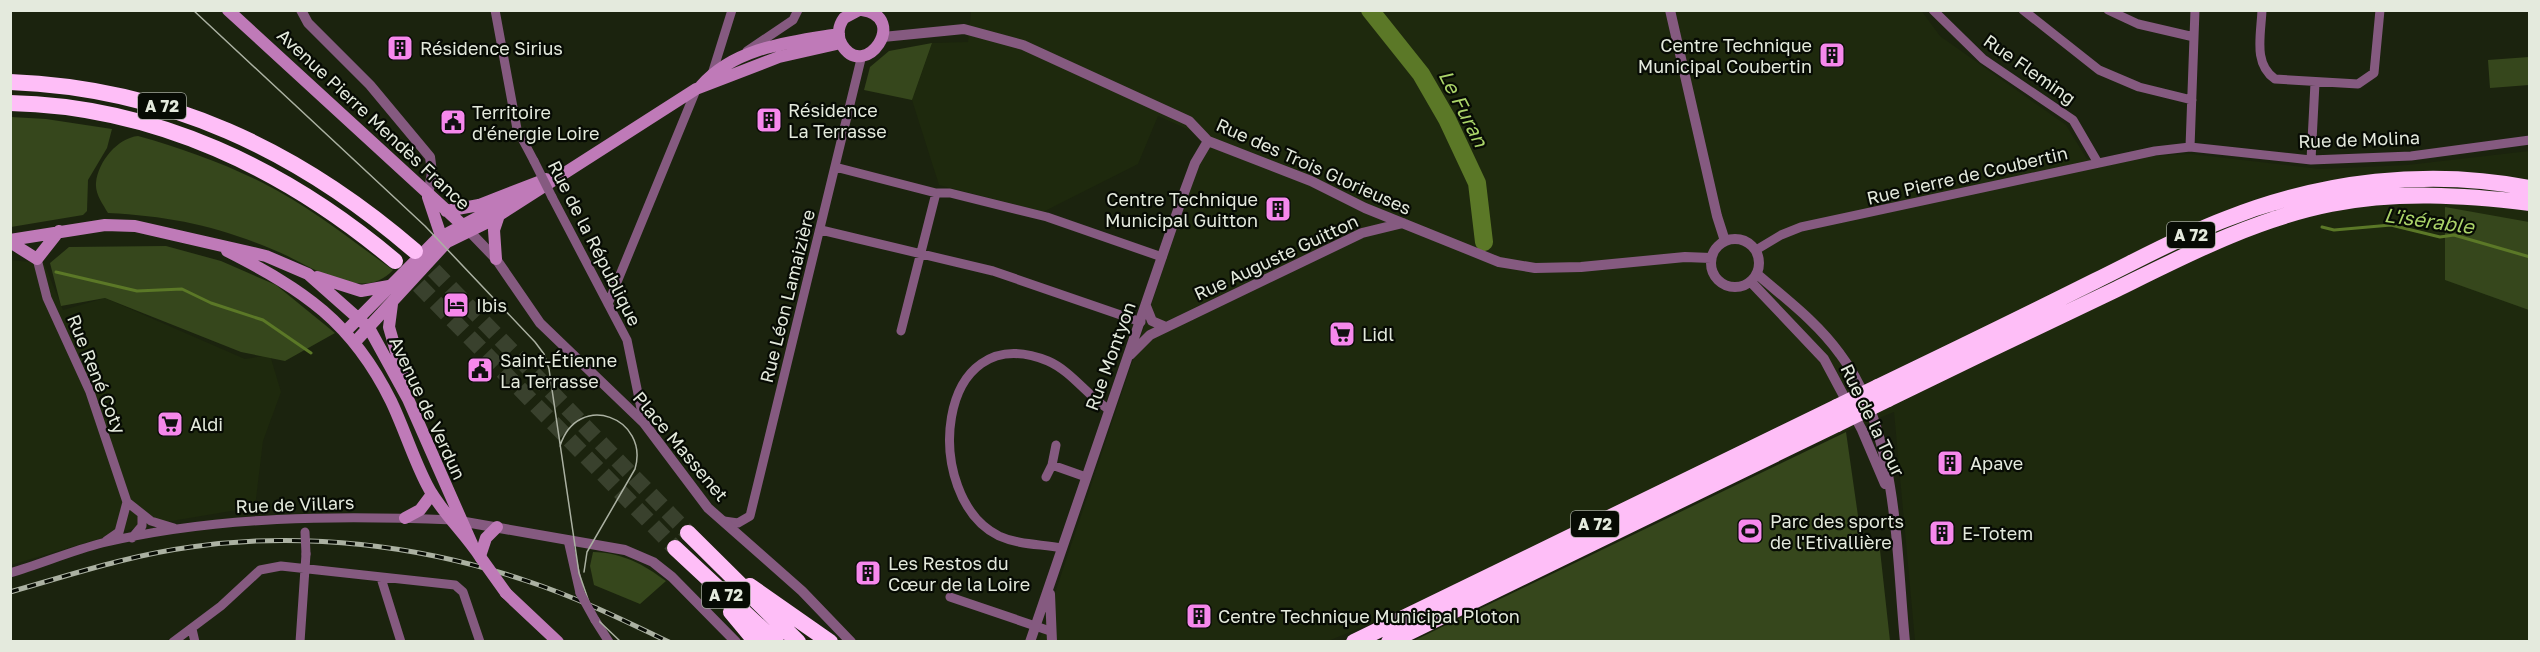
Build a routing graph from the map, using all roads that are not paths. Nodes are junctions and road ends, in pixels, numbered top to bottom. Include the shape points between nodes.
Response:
1 (228, 10) edge
2 (301, 10) edge
3 (495, 10) edge
4 (732, 10) edge
5 (798, 10) edge
6 (1670, 10) edge
7 (1933, 10) edge
8 (2023, 10) edge
9 (2108, 10) edge
10 (2195, 10) edge
11 (2262, 10) edge
12 (2379, 10) edge
13 (860, 12) edge
14 (883, 37) junction
15 (2194, 37) junction
16 (840, 39) junction
17 (862, 55) junction
18 (741, 56) junction
19 (712, 74) junction
20 (10, 82) edge
21 (2315, 83) junction
22 (698, 88) junction
23 (2192, 100) junction
24 (10, 103) edge
25 (2529, 140) edge
26 (1208, 141) junction
27 (2190, 147) junction
28 (2311, 160) junction
29 (2097, 163) junction
30 (835, 167) junction
31 (573, 168) junction
32 (561, 174) junction
33 (2529, 188) edge
34 (936, 193) junction
35 (428, 196) junction
36 (2529, 203) edge
37 (1365, 208) junction
38 (446, 211) junction
39 (499, 215) junction
40 (1403, 223) junction
41 (465, 228) junction
42 (820, 230) junction
43 (59, 231) junction
44 (1362, 233) junction
45 (441, 236) junction
46 (207, 240) junction
47 (10, 241) edge
48 (1725, 241) junction
49 (1756, 250) junction
50 (415, 251) tunnel mouth
51 (920, 254) junction
52 (1162, 257) junction
53 (1711, 258) junction
54 (37, 259) junction
55 (496, 259) junction
56 (395, 261) tunnel mouth
57 (308, 274) junction
58 (1754, 278) junction
59 (391, 286) junction
60 (392, 304) junction
61 (608, 304) junction
62 (1146, 306) junction
63 (360, 317) junction
64 (1141, 322) junction
65 (1166, 327) junction
66 (369, 328) junction
67 (346, 331) junction
68 (901, 331) dead end
69 (356, 341) junction
70 (1125, 361) junction
71 (1883, 393) junction
72 (408, 399) junction
73 (1108, 409) junction
74 (1837, 416) junction
75 (644, 423) junction
76 (1056, 445) dead end
77 (1052, 465) junction
78 (1046, 477) dead end
79 (1086, 477) junction
80 (432, 494) junction
81 (1891, 495) junction
82 (127, 502) junction
83 (142, 514) junction
84 (405, 518) junction
85 (305, 520) junction
86 (458, 520) junction
87 (724, 521) junction
88 (497, 527) junction
89 (176, 529) junction
90 (688, 533) tunnel mouth
91 (132, 538) junction
92 (568, 540) junction
93 (101, 544) junction
94 (1062, 548) junction
95 (481, 557) junction
96 (720, 565) junction
97 (306, 569) junction
98 (10, 573) edge
99 (381, 578) junction
100 (1050, 586) junction
101 (950, 597) dead end
102 (1035, 626) junction
103 (192, 629) junction
104 (1051, 636) edge
105 (173, 642) edge
106 (195, 642) edge
107 (300, 642) edge
108 (401, 642) edge
109 (480, 642) edge
110 (558, 642) edge
111 (609, 642) edge
112 (736, 642) edge
113 (756, 642) edge
114 (776, 642) edge
115 (798, 642) edge
116 (830, 642) edge
117 (851, 642) edge
118 (1030, 642) edge
119 (1354, 642) edge
120 (1389, 642) edge
121 (1905, 642) edge

1 - 35 main road, Avenue Pierre Mendès France
2 - 35 street via 308,23 370,85 430,157
3 - 61 street, Rue de la République, bridge via 517,129
4 - 19 street
5 - 18 street via 793,20
6 - 48 street
7 - 29 street, Rue Fleming via 1983,59 2073,120
8 - 23 street via 2099,70 2139,87
9 - 15 street via 2138,24
10 - 15 street
11 - 21 street via 2260,62 2264,72 2275,80
12 - 21 street via 2376,66 2371,77 2358,84
13 - 14 main road via 881,22
13 - 16 main road via 841,23
14 - 17 main road via 874,51
14 - 26 street, Rue des Trois Glorieuses via 964,29 1023,45 1189,121
15 - 23 street
16 - 17 main road via 849,52
16 - 18 main road
16 - 22 main road
17 - 30 street, Rue Léon Lamaizière
18 - 19 main road
19 - 22 main road
20 - 50 highway, A 72 via 127,97 215,124 318,177
21 - 28 street
22 - 31 main road
22 - 61 street
23 - 27 street
24 - 56 highway, A 72 via 85,109 185,135 243,159 307,194
25 - 28 street, Rue de Molina via 2411,156
26 - 37 street, Rue des Trois Glorieuses
26 - 52 street, Rue Montyon via 1195,163
27 - 28 street, Rue de Molina
27 - 29 street, Rue Pierre de Coubertin
29 - 49 street, Rue Pierre de Coubertin via 1801,227
30 - 34 street
30 - 42 street, Rue Léon Lamaizière
31 - 32 main road
31 - 39 main road
32 - 38 main road via 479,205
32 - 41 main road
33 - 71 highway, A 72 via 2480,180 2409,178 2343,186 2277,201 2190,235
34 - 51 street
34 - 52 street via 1047,217
35 - 38 main road, Avenue Pierre Mendès France
35 - 45 main road
36 - 71 highway, A 72 via 2464,195 2399,196 2331,204 2260,223
37 - 40 street, Rue des Trois Glorieuses
37 - 44 street
38 - 41 main road, Avenue Pierre Mendès France
39 - 41 main road
39 - 55 main road via 494,230
40 - 44 street, Rue Auguste Guitton
40 - 53 street, Rue des Trois Glorieuses via 1499,262 1528,267 1581,267 1685,256
41 - 45 main road
41 - 55 street, Place Massenet
41 - 60 main road via 439,250
42 - 51 street
42 - 87 street, Rue Léon Lamaizière via 750,516 738,523
43 - 46 main road, Avenue de Verdun via 135,226
43 - 47 main road, Avenue de Verdun
43 - 54 main road
44 - 65 street, Rue Auguste Guitton
45 - 59 main road
46 - 57 main road, Avenue de Verdun via 266,256
46 - 67 main road, Avenue de Verdun via 270,273 312,301
47 - 54 main road
48 - 49 street via 1746,241
48 - 53 street
49 - 58 street via 1760,265
51 - 64 street via 993,271
51 - 68 street
52 - 62 street, Rue Montyon
53 - 58 street via 1715,277 1726,286 1741,287
54 - 82 street, Rue René Coty via 47,298 90,392
55 - 75 street, Place Massenet via 540,322
57 - 59 main road via 361,291
57 - 63 main road, Avenue de Verdun
58 - 81 street, Rue de la Tour via 1824,358
58 - 81 street, Rue de la Tour via 1816,325 1854,375 1879,435
59 - 63 main road
60 - 66 main road
60 - 72 main road via 389,327
61 - 75 street, Rue de la République via 627,340
62 - 64 street, Rue Montyon
62 - 65 street via 1152,321
63 - 66 main road, Avenue de Verdun
63 - 67 main road
64 - 70 street, Rue Montyon
65 - 70 street, Rue Auguste Guitton via 1150,335
66 - 69 main road
66 - 72 main road, Avenue de Verdun
67 - 69 main road, Avenue de Verdun
69 - 80 main road, Avenue de Verdun via 391,401
70 - 73 street, Rue Montyon
71 - 74 highway, A 72, bridge
72 - 86 main road, Avenue de Verdun
73 - 79 street, Rue Montyon
73 - 94 street via 1048,361 1002,354 979,362 972,369 955,406 949,431 953,474 970,510 998,535 1017,542
74 - 119 highway, A 72
74 - 120 highway, A 72
75 - 87 street, Place Massenet via 708,508
76 - 77 street
77 - 78 street
77 - 79 street
79 - 94 street, Rue Montyon
80 - 84 main road via 420,510
80 - 86 main road, Avenue de Verdun
81 - 121 street, Rue de la Tour
82 - 83 street
82 - 93 street via 119,532
83 - 89 street
83 - 91 street via 142,526
84 - 85 street, Rue de Villars
84 - 86 street, Rue de Villars
85 - 89 street, Rue de Villars
85 - 97 street, bridge
86 - 88 street, Rue de Villars
86 - 95 main road, Avenue de Verdun
87 - 117 street, Place Massenet via 802,591
88 - 92 street, Rue de Villars
88 - 95 main road via 486,538
89 - 91 street, Rue de Villars
90 - 96 highway, A 72
91 - 93 street, Rue de Villars
92 - 111 street, bridge via 580,593
92 - 112 street, Rue de Villars via 625,550 653,562
93 - 98 street, Rue de Villars
94 - 100 street, Rue Montyon
95 - 110 main road, Avenue de Verdun, bridge via 506,593
96 - 115 highway, A 72
96 - 116 highway
97 - 99 street
97 - 103 street via 260,570
97 - 107 street
99 - 108 street
99 - 109 street via 455,585 463,591
100 - 102 street, Rue Montyon
100 - 104 street, Rue Montyon
101 - 102 street
102 - 104 street, Rue Montyon
102 - 118 street, Rue Montyon
103 - 105 street
103 - 106 street
113 - 114 highway, A 72 via 675,548

